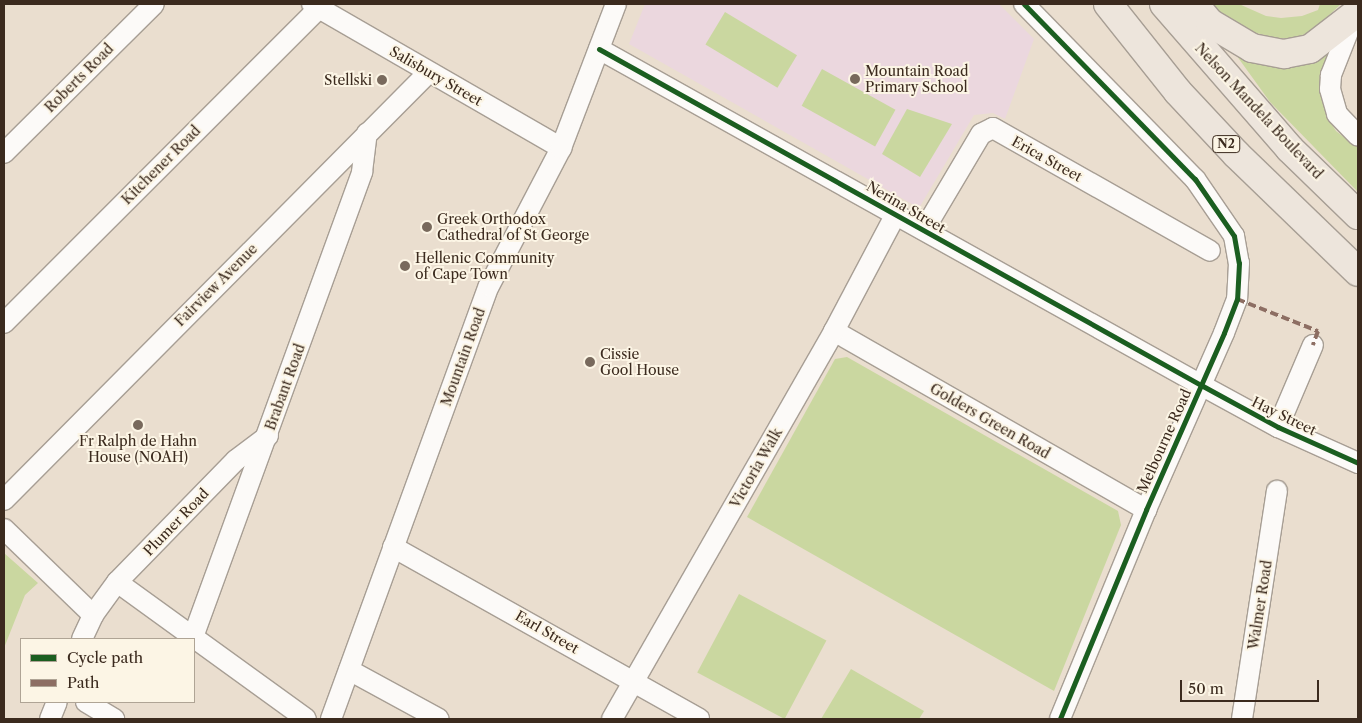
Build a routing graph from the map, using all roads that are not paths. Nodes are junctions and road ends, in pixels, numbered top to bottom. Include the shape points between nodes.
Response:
1 (154, 4) edge
2 (616, 4) edge
3 (1024, 4) edge
4 (1087, 4) edge
5 (1108, 4) edge
6 (1164, 4) edge
7 (1194, 4) edge
8 (315, 6) edge
9 (1356, 10) edge
10 (599, 49) junction
11 (429, 72) junction
12 (367, 133) junction
13 (1358, 136) edge
14 (561, 148) junction
15 (4, 153) edge
16 (1236, 155) junction
17 (896, 214) junction
18 (1358, 215) edge
19 (924, 230) junction
20 (1210, 251) dead end
21 (1358, 272) edge
22 (4, 323) edge
23 (834, 331) junction
24 (1313, 345) dead end
25 (1201, 386) junction
26 (1278, 427) junction
27 (268, 436) junction
28 (1358, 463) edge
29 (1277, 490) dead end
30 (4, 500) edge
31 (1146, 510) junction
32 (4, 529) edge
33 (393, 547) junction
34 (117, 582) junction
35 (93, 615) junction
36 (193, 637) joint
37 (82, 638) edge
38 (195, 638) edge
39 (349, 670) junction
40 (633, 682) junction
41 (57, 703) edge
42 (88, 703) edge
43 (50, 719) edge
44 (114, 719) edge
45 (306, 719) edge
46 (331, 719) edge
47 (439, 719) edge
48 (612, 719) edge
49 (699, 719) edge
50 (1060, 719) edge
51 (1242, 719) edge

1 - 15 street, Roberts Road
2 - 10 street, Mountain Road
3 - 25 street, Melbourne Road via 1196,179 1234,236 1239,263 1237,299
4 - 16 highway via 1113,38 1171,98
5 - 16 highway, N2 via 1178,92
6 - 18 highway, Nelson Mandela Boulevard via 1290,149
7 - 9 highway via 1210,23 1252,48 1284,54 1310,49
8 - 11 street, Salisbury Street
8 - 22 street, Kitchener Road
9 - 13 street via 1331,76 1330,88 1337,114
10 - 14 street, Mountain Road
10 - 17 street, Nerina Street
11 - 12 street, Fairview Avenue
11 - 14 street, Salisbury Street
12 - 27 street, Brabant Road via 362,172
12 - 30 street, Fairview Avenue
14 - 33 street, Mountain Road via 489,286
16 - 21 highway, N2
17 - 19 street, Nerina Street
17 - 23 street, Victoria Walk
19 - 20 street, Erica Street via 981,134 993,128
19 - 25 street, Nerina Street
23 - 31 street, Golders Green Road
23 - 40 street, Victoria Walk
24 - 26 street
25 - 26 street, Hay Street
25 - 31 street, Melbourne Road
26 - 28 street, Hay Street
27 - 34 street, Plumer Road via 236,460
27 - 36 street, Brabant Road
29 - 51 street, Walmer Road
31 - 50 street, Melbourne Road
32 - 35 street
33 - 39 street, Mountain Road
33 - 40 street, Earl Street
34 - 35 street, Plumer Road
34 - 36 street
35 - 37 street, Plumer Road
38 - 45 street
39 - 46 street, Mountain Road
39 - 47 street
40 - 48 street, Victoria Walk
40 - 49 street, Earl Street
41 - 43 street
42 - 44 street

